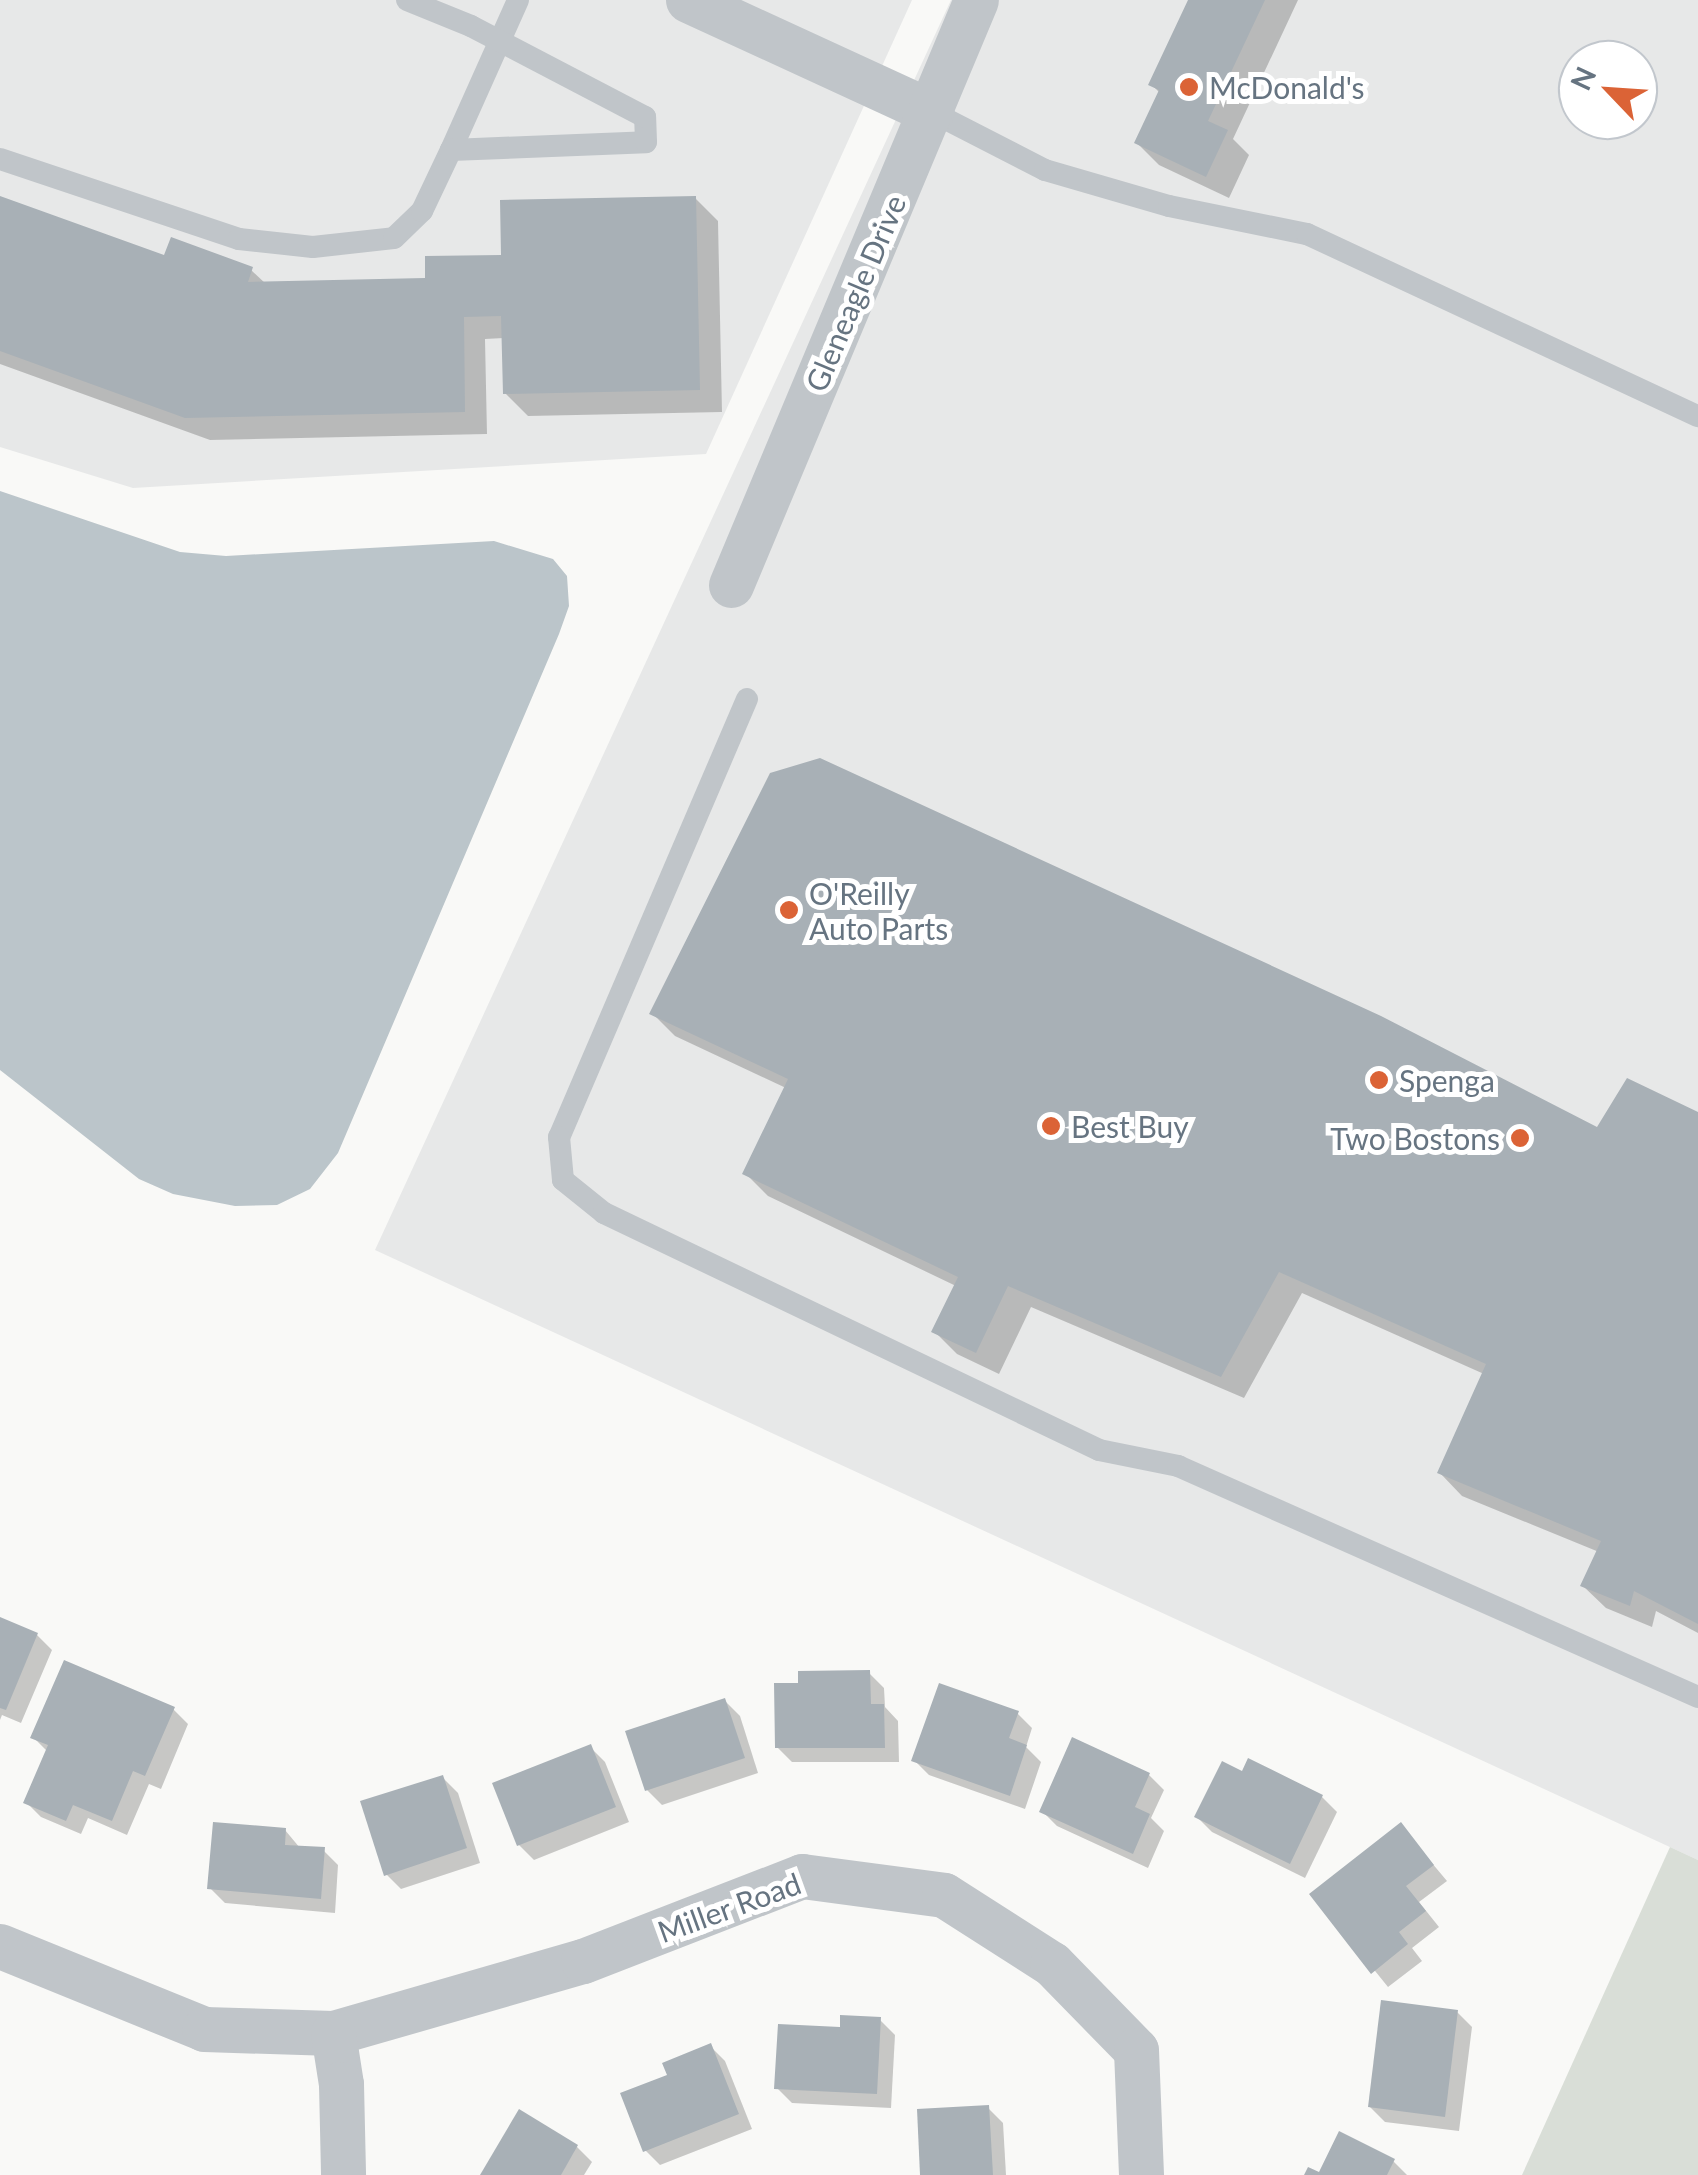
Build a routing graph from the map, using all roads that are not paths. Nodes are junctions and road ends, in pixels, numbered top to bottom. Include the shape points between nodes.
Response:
1 (407, 0) edge
2 (518, 0) edge
3 (688, 0) edge
4 (976, 0) edge
5 (499, 41) junction
6 (932, 112) junction
7 (451, 150) junction
8 (0, 159) edge
9 (1698, 416) edge
10 (731, 585) dead end
11 (747, 699) dead end
12 (1698, 1697) edge
13 (0, 1946) edge
14 (333, 2033) junction
15 (343, 2175) edge
16 (1142, 2175) edge

1 - 5 lane
2 - 5 lane
3 - 6 street
4 - 6 street, Gleneagle Drive
5 - 7 lane
5 - 7 lane via 645,117 646,142
6 - 9 lane via 1045,170 1169,206 1307,234
6 - 10 street, Gleneagle Drive
7 - 8 lane via 422,211 394,238 313,247 239,239
11 - 12 lane via 559,1137 563,1180 604,1213 1100,1450 1178,1466
13 - 14 street, Miller Road via 204,2029
14 - 15 street
14 - 16 street, Miller Road via 583,1962 802,1876 944,1895 1052,1964 1136,2050

